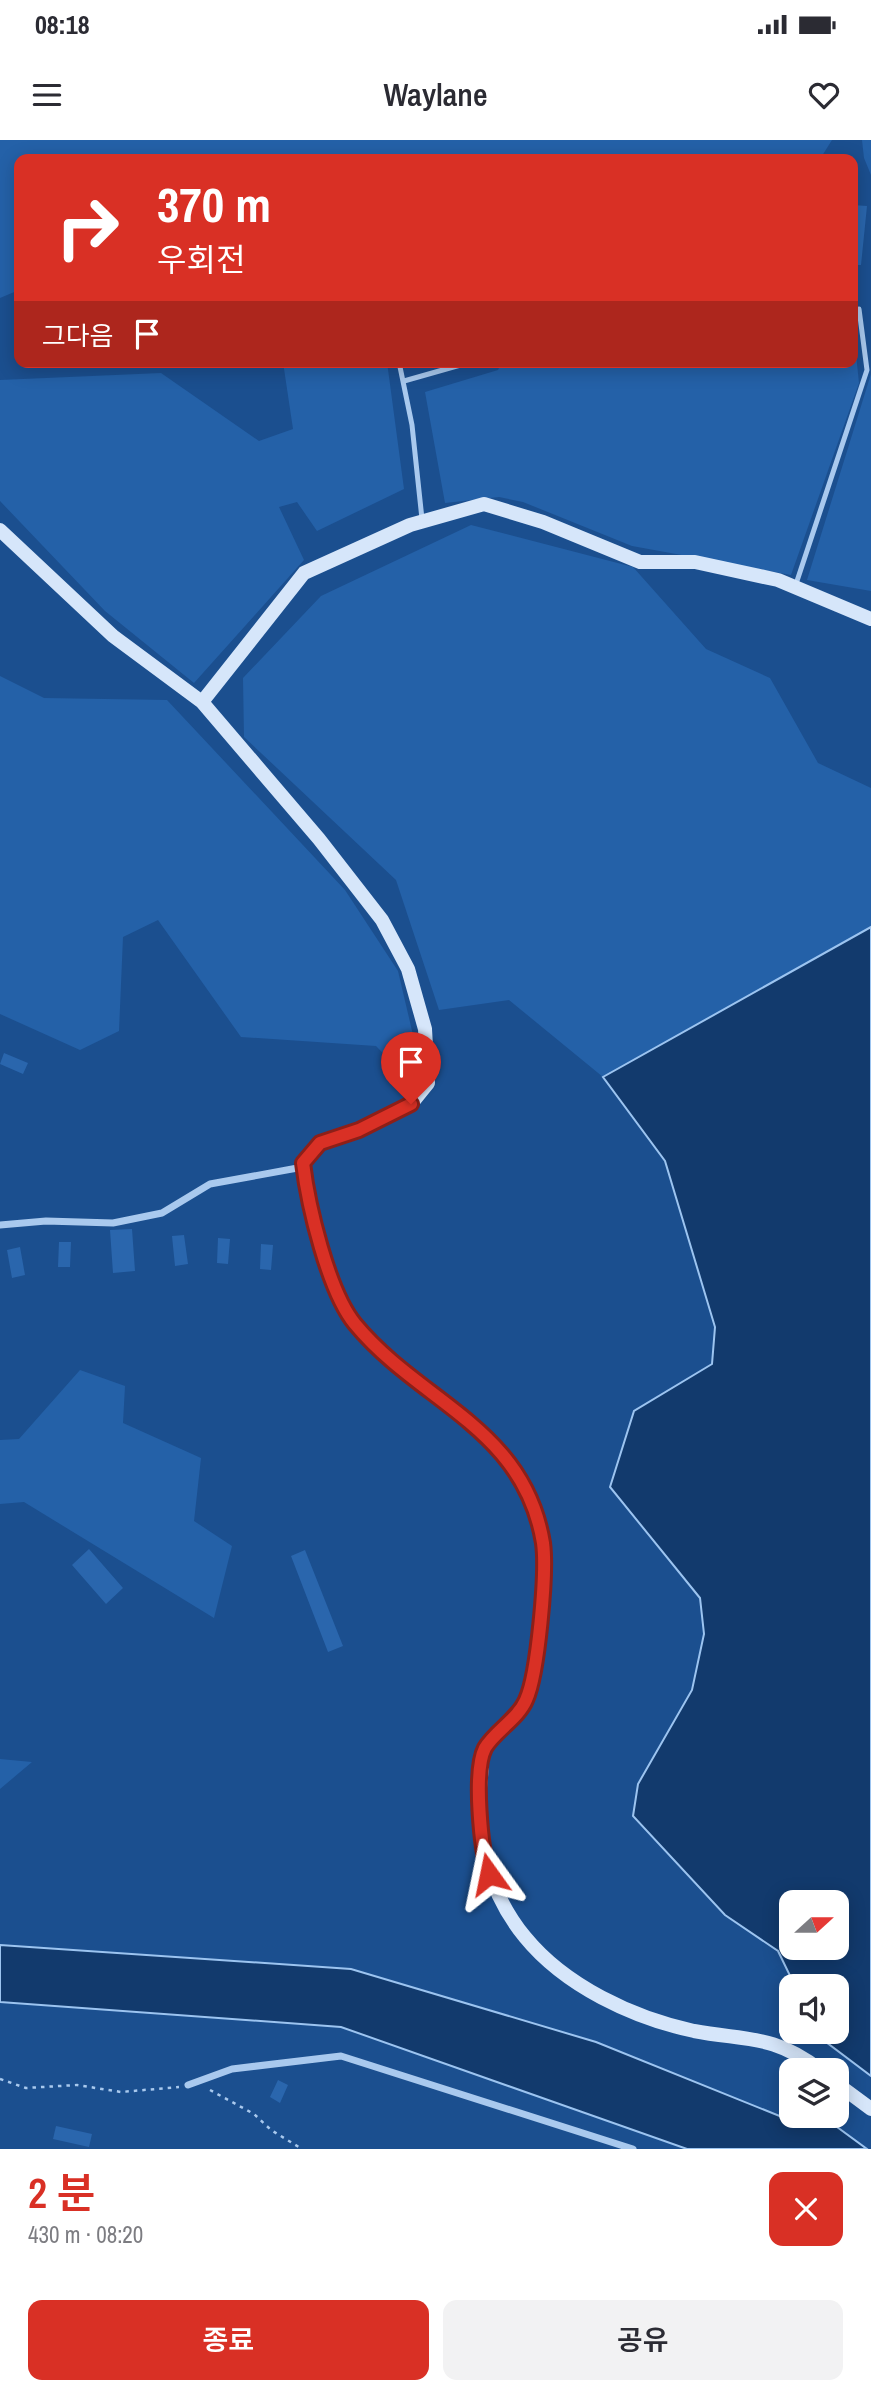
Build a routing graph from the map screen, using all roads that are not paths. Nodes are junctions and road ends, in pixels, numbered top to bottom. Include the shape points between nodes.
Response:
1 (859, 309) dead end
2 (401, 368) edge
3 (450, 368) edge
4 (404, 381) junction
5 (423, 522) junction
6 (0, 530) edge
7 (795, 587) junction
8 (871, 619) edge
9 (202, 702) junction
10 (303, 1167) junction
11 (0, 1225) edge
12 (800, 2058) edge
13 (188, 2085) road end
14 (849, 2093) edge
15 (871, 2109) edge
16 (633, 2149) edge

1 - 7 lane via 867,370
2 - 4 lane
3 - 4 lane
4 - 5 lane
5 - 7 street via 484,504 543,522 640,562 695,562
5 - 9 street via 304,573
6 - 9 street via 113,636
7 - 8 street
9 - 10 street via 382,920 408,969 425,1029 428,1083 411,1104 320,1143
10 - 11 street via 210,1184 162,1213 113,1223
10 - 12 street via 330,1275 353,1322 414,1382 470,1419 504,1454 527,1493 542,1543 544,1594 526,1701 484,1749 479,1792 483,1856 495,1892 525,1937 555,1966 597,1994 644,2017 694,2031 774,2042
13 - 16 street via 232,2069 341,2056
14 - 15 street

